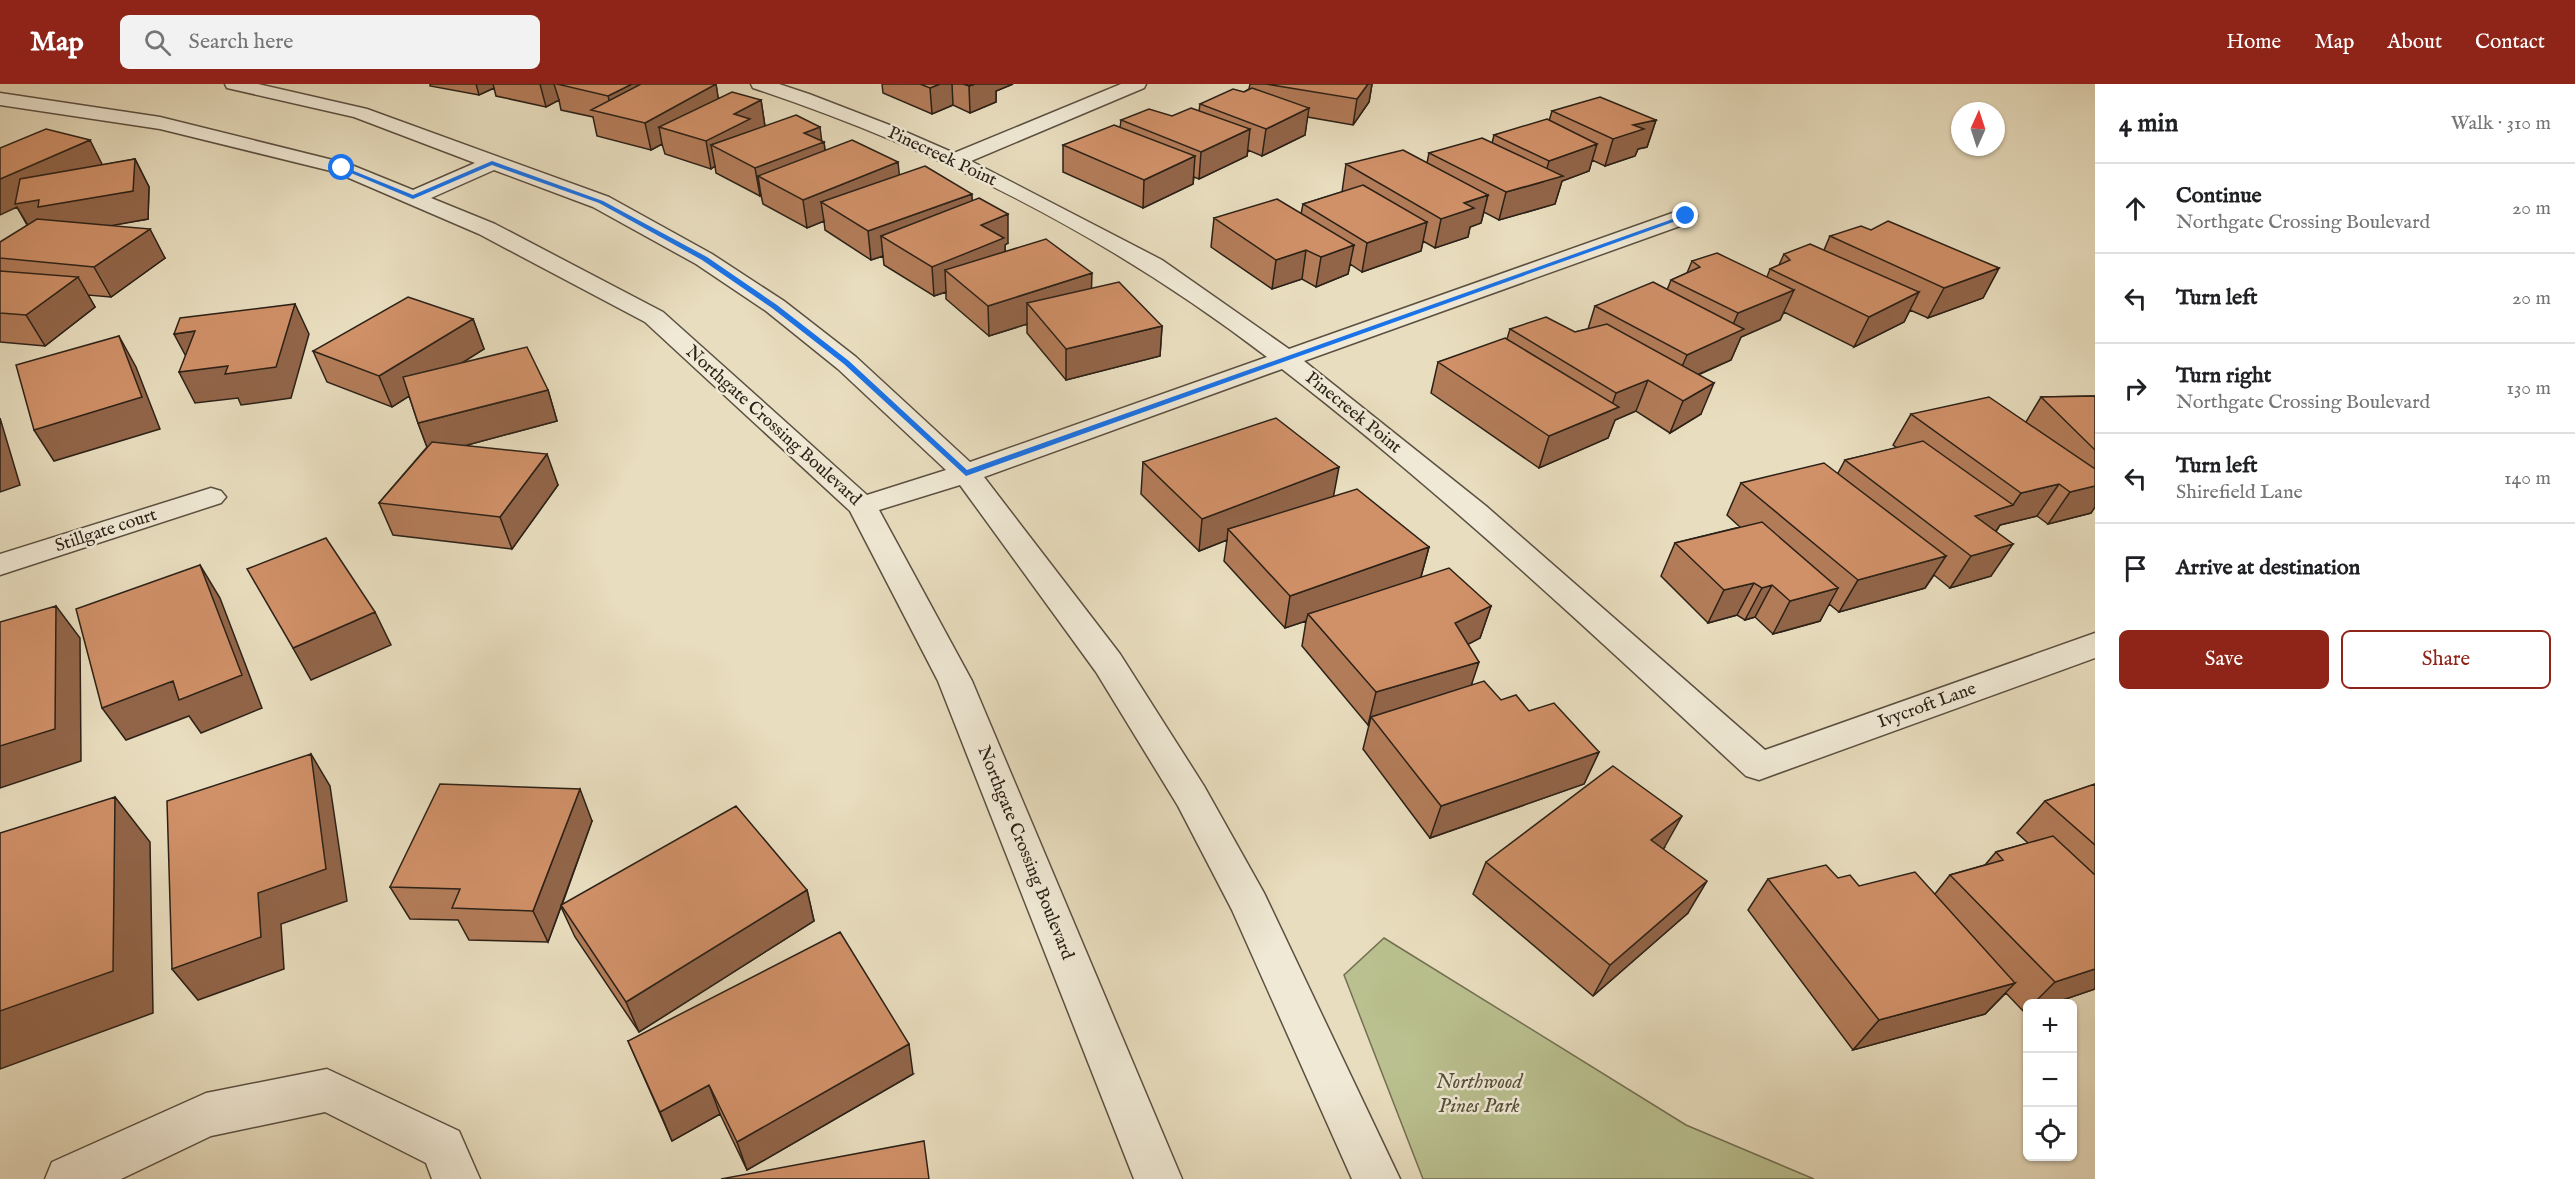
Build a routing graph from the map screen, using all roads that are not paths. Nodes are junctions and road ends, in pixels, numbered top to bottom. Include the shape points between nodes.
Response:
1 (234, 84) edge
2 (760, 84) edge
3 (1137, 84) edge
4 (0, 99) edge
5 (953, 161) junction
6 (492, 163) junction
7 (413, 198) junction
8 (1686, 216) dead end
9 (1284, 359) junction
10 (966, 473) junction
11 (211, 497) dead end
12 (862, 507) junction
13 (0, 565) edge
14 (2095, 645) edge
15 (1759, 766) joint
16 (69, 1179) edge
17 (456, 1179) edge
18 (1158, 1179) edge
19 (1376, 1179) edge

1 - 6 street via 360,113
2 - 5 street, Pinecreek Point via 916,143
3 - 5 street
4 - 7 street, Northgate Crossing Boulevard via 160,123 342,168
5 - 9 street, Pinecreek Point via 1173,278
6 - 7 street
6 - 10 street via 601,202 704,259 775,306 847,363
7 - 12 street, Northgate Crossing Boulevard via 487,229 654,317
8 - 9 street
9 - 10 street
9 - 15 street, Pinecreek Point via 1344,403 1562,589
10 - 12 street
10 - 19 street via 1108,663 1191,796 1250,904
11 - 13 street, Stillgate court
12 - 18 street, Northgate Crossing Boulevard via 955,681
14 - 15 street, Ivycroft Lane
16 - 17 street via 206,1115 327,1090 443,1147

